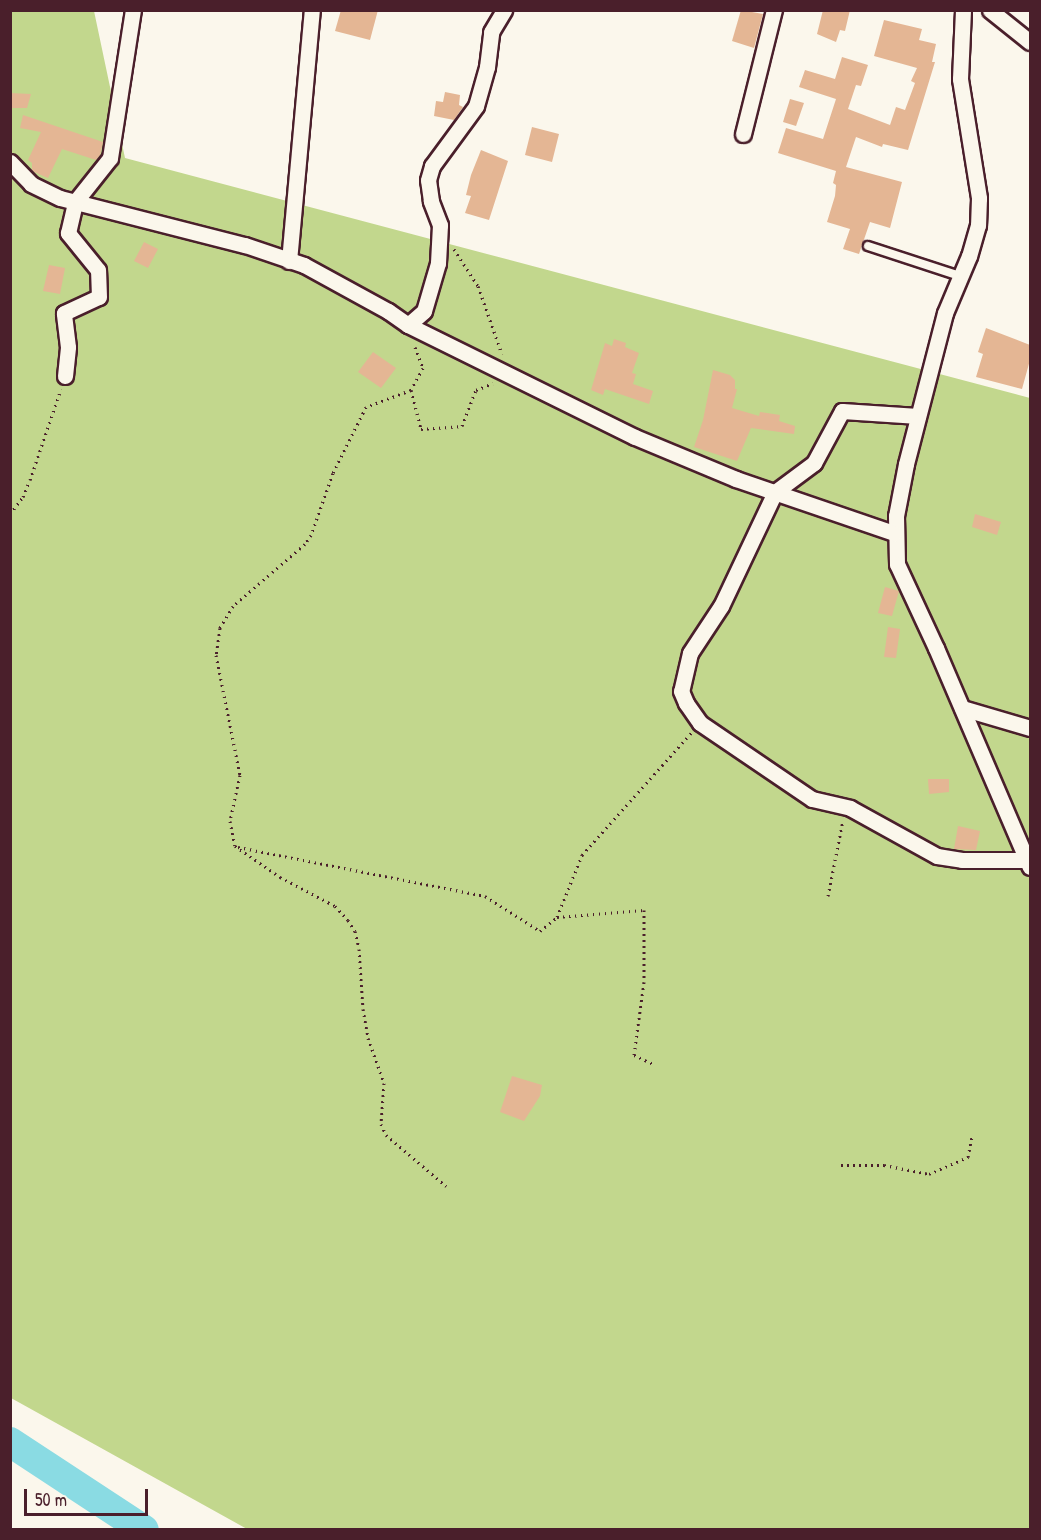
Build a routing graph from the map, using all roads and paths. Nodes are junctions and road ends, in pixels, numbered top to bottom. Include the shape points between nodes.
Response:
1 (133, 10) edge
2 (312, 10) edge
3 (504, 10) edge
4 (774, 10) edge
5 (963, 10) edge
6 (990, 10) edge
7 (1030, 42) edge
8 (743, 134) dead end
9 (10, 162) edge
10 (75, 202) junction
11 (868, 246) dead end
12 (289, 261) junction
13 (960, 276) junction
14 (408, 326) junction
15 (65, 376) joint
16 (918, 416) junction
17 (776, 492) junction
18 (10, 514) edge
19 (894, 533) junction
20 (962, 708) junction
21 (700, 723) junction
22 (1030, 728) edge
23 (850, 808) junction
24 (235, 846) junction
25 (1028, 863) edge
26 (828, 896) dead end
27 (557, 916) junction
28 (653, 1064) dead end
29 (972, 1136) dead end
30 (841, 1165) dead end
31 (446, 1186) dead end

1 - 10 street via 110,158
2 - 12 street
3 - 14 street via 491,32 487,67 476,106 432,166 428,180 430,201 440,225 438,264 424,311
4 - 8 street
5 - 13 street via 960,79 979,213
6 - 7 street
9 - 10 street via 39,188
10 - 12 street via 236,242
10 - 15 street via 68,233 98,270 99,297 64,313 68,347
11 - 13 lane
12 - 14 street via 344,285
13 - 16 street via 945,314
14 - 17 street via 635,437
14 - 24 path via 423,368 411,390 366,407 333,473 305,544 233,606 220,628 216,655 240,775 230,821
15 - 18 path via 30,480
16 - 17 street via 842,411 814,463
16 - 19 street
17 - 19 street
17 - 21 street via 721,606 690,653 681,691
19 - 20 street via 897,564
20 - 22 street
20 - 25 street
21 - 23 street via 812,799
21 - 27 path via 582,855
23 - 25 street via 937,856
23 - 26 path via 842,821
24 - 27 path via 485,896 540,931
24 - 31 path via 280,877 335,906 348,920 359,949 368,1038 384,1083 381,1124 386,1135
27 - 28 path via 644,910 644,982 634,1055
29 - 30 path via 968,1157 929,1174 884,1165

